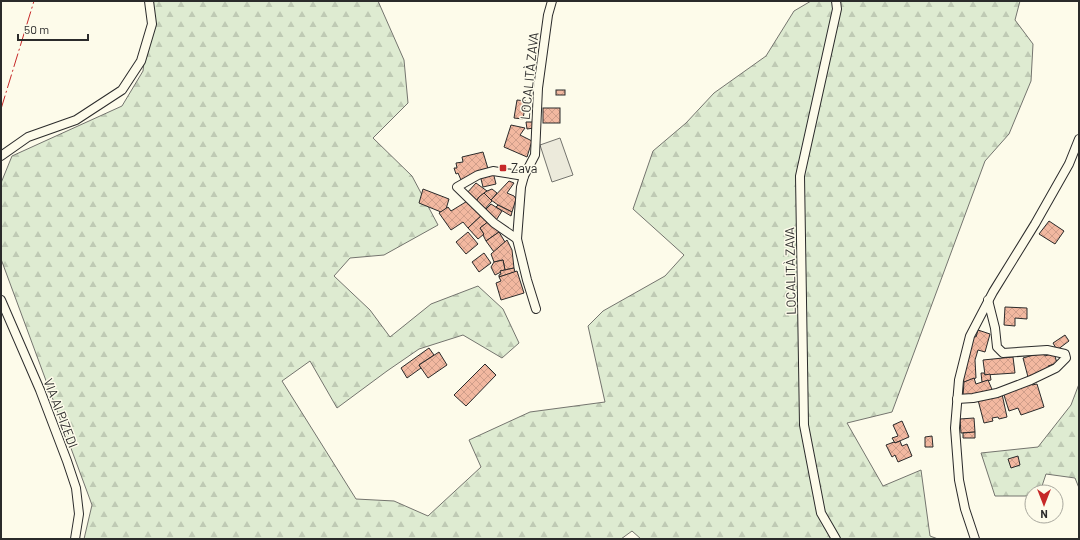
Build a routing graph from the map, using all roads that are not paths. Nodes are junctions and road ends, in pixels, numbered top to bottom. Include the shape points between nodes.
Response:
1 (149, 1) edge
2 (552, 1) edge
3 (836, 1) edge
4 (1079, 140) edge
5 (1, 156) edge
6 (524, 176) junction
7 (516, 239) junction
8 (1, 300) edge
9 (988, 300) junction
10 (536, 309) dead end
11 (957, 399) junction
12 (75, 539) edge
13 (836, 539) edge
14 (975, 539) edge

1 - 5 street via 152,24 141,61 122,90 76,120 28,137
2 - 6 street, LOCALITÀ ZAVA via 538,88 535,155
3 - 13 street, LOCALITÀ ZAVA via 837,9 800,176 804,425 821,513
4 - 9 street via 1069,164 1035,224
6 - 7 street, LOCALITÀ ZAVA via 520,187
6 - 7 street via 493,171 478,175 457,186 494,223
7 - 10 street, LOCALITÀ ZAVA
8 - 12 street, VIA AI PIZEDI via 40,390 76,488 79,514
9 - 11 street via 970,336
9 - 11 street via 997,347 1002,353 1047,350 1066,354 1066,358 1056,368 997,393
11 - 14 street via 955,428 959,480

